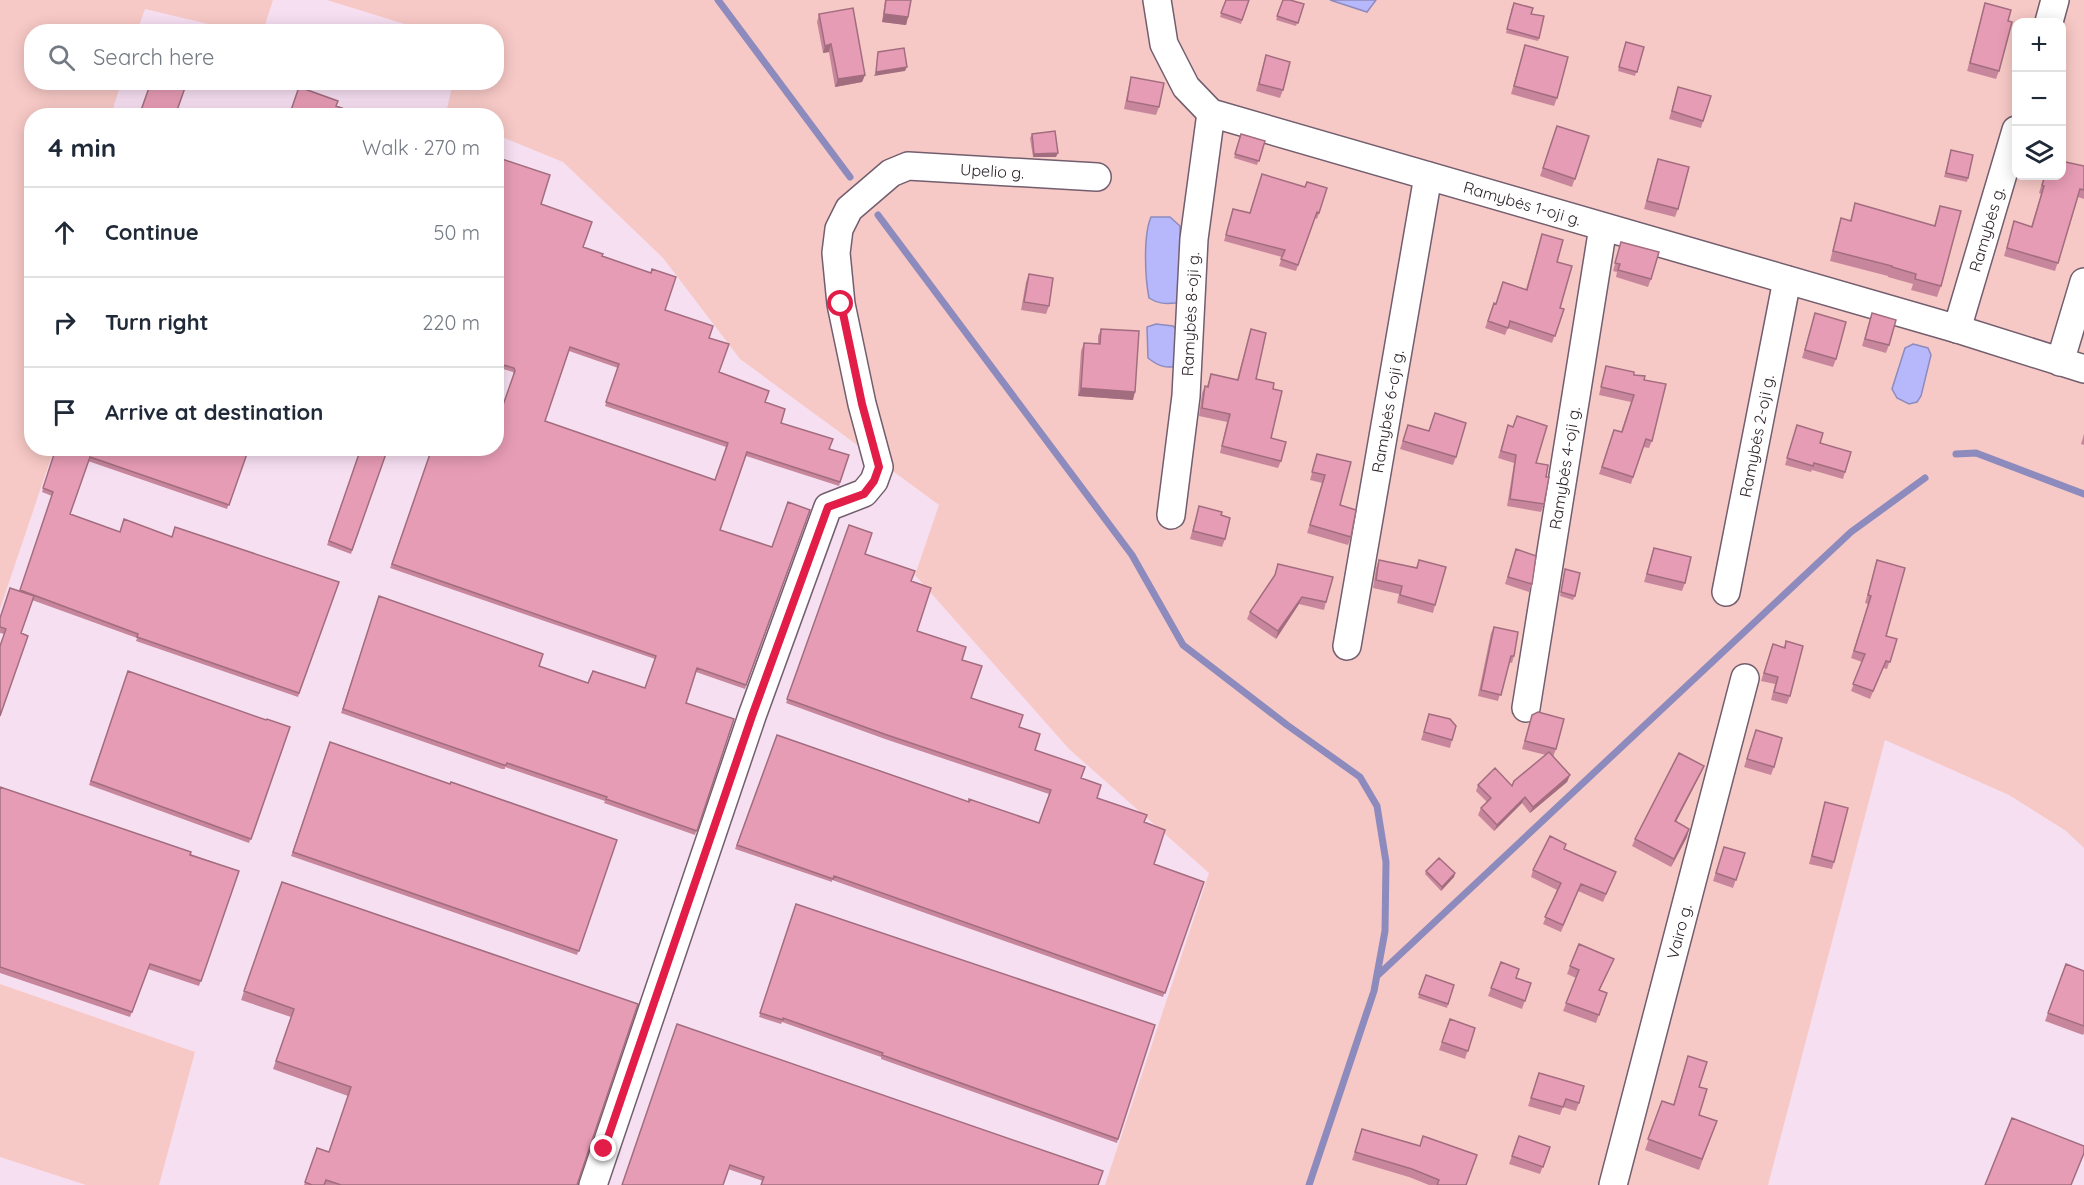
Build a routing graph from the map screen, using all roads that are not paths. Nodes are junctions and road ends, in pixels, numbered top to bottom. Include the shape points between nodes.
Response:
1 (1157, 0) edge
2 (2055, 0) edge
3 (2050, 18) edge
4 (1211, 113) junction
5 (2012, 143) edge
6 (1428, 176) junction
7 (1097, 177) dead end
8 (1603, 226) junction
9 (1787, 280) junction
10 (2084, 282) edge
11 (1957, 329) junction
12 (2072, 366) edge
13 (1171, 515) dead end
14 (1726, 592) dead end
15 (1347, 645) dead end
16 (1745, 678) dead end
17 (1526, 708) dead end
18 (593, 1185) edge
19 (1612, 1185) edge

1 - 4 street, Ramybės 1-oji g. via 1164,44 1186,87
2 - 3 street
4 - 6 street, Ramybės 1-oji g.
4 - 13 street, Ramybės 8-oji g. via 1194,239 1186,396
5 - 11 street, Ramybės g.
6 - 8 street, Ramybės 1-oji g.
6 - 15 street, Ramybės 6-oji g.
7 - 18 street, Upelio g. via 908,166 891,173 849,209 839,229 836,253 844,315 879,467 864,494 828,507 744,738
8 - 9 street, Ramybės 1-oji g.
8 - 17 street, Ramybės 4-oji g.
9 - 11 street, Ramybės 1-oji g.
9 - 14 street, Ramybės 2-oji g.
10 - 12 street
11 - 12 street, Ramybės 1-oji g.
16 - 19 street, Vairo g.

